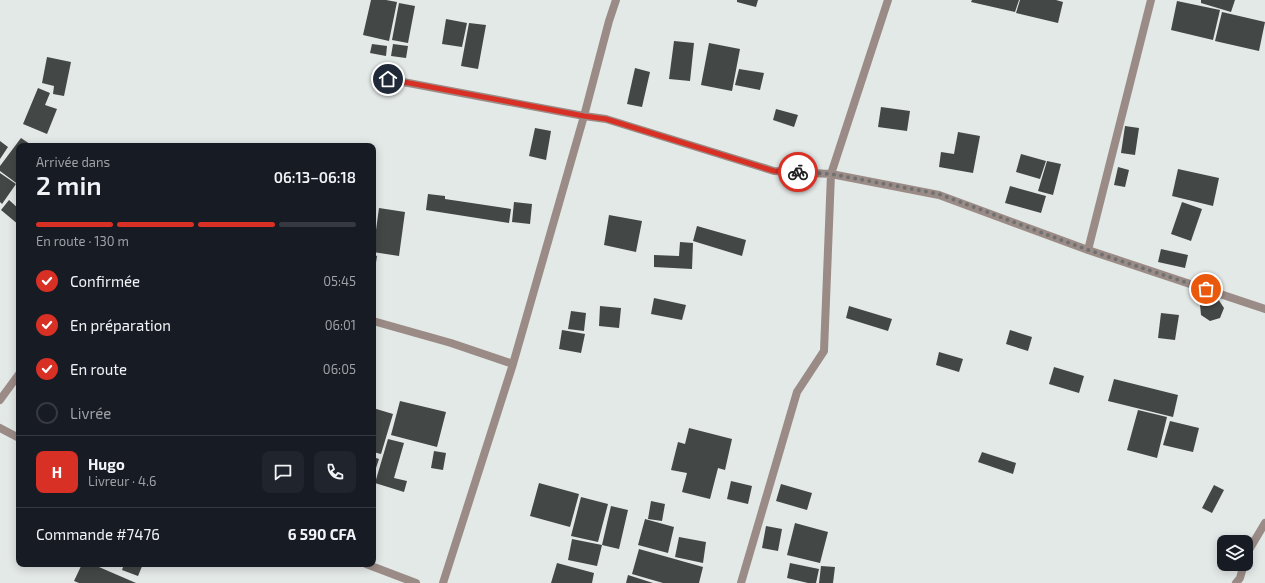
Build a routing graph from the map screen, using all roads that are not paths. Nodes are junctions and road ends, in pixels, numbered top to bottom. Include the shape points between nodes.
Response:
1 (616, 0) edge
2 (888, 0) edge
3 (1151, 0) edge
4 (388, 79) dead end
5 (584, 116) junction
6 (831, 174) junction
7 (1088, 250) junction
8 (1265, 309) edge
9 (376, 322) edge
10 (513, 364) junction
11 (16, 378) edge
12 (0, 400) edge
13 (0, 428) edge
14 (16, 436) edge
15 (1265, 523) edge
16 (1253, 543) edge
17 (374, 567) edge
18 (1242, 571) edge
19 (416, 583) edge
20 (443, 583) edge
21 (741, 583) edge
22 (1236, 583) edge

1 - 5 street
2 - 6 street
3 - 7 street
4 - 5 street
5 - 6 street via 613,121 774,171
5 - 10 street
6 - 7 street via 939,194
6 - 21 street via 824,351 797,392
7 - 8 street
9 - 10 street
10 - 20 street
11 - 12 street
13 - 14 street
15 - 16 street
17 - 19 street
18 - 22 street

